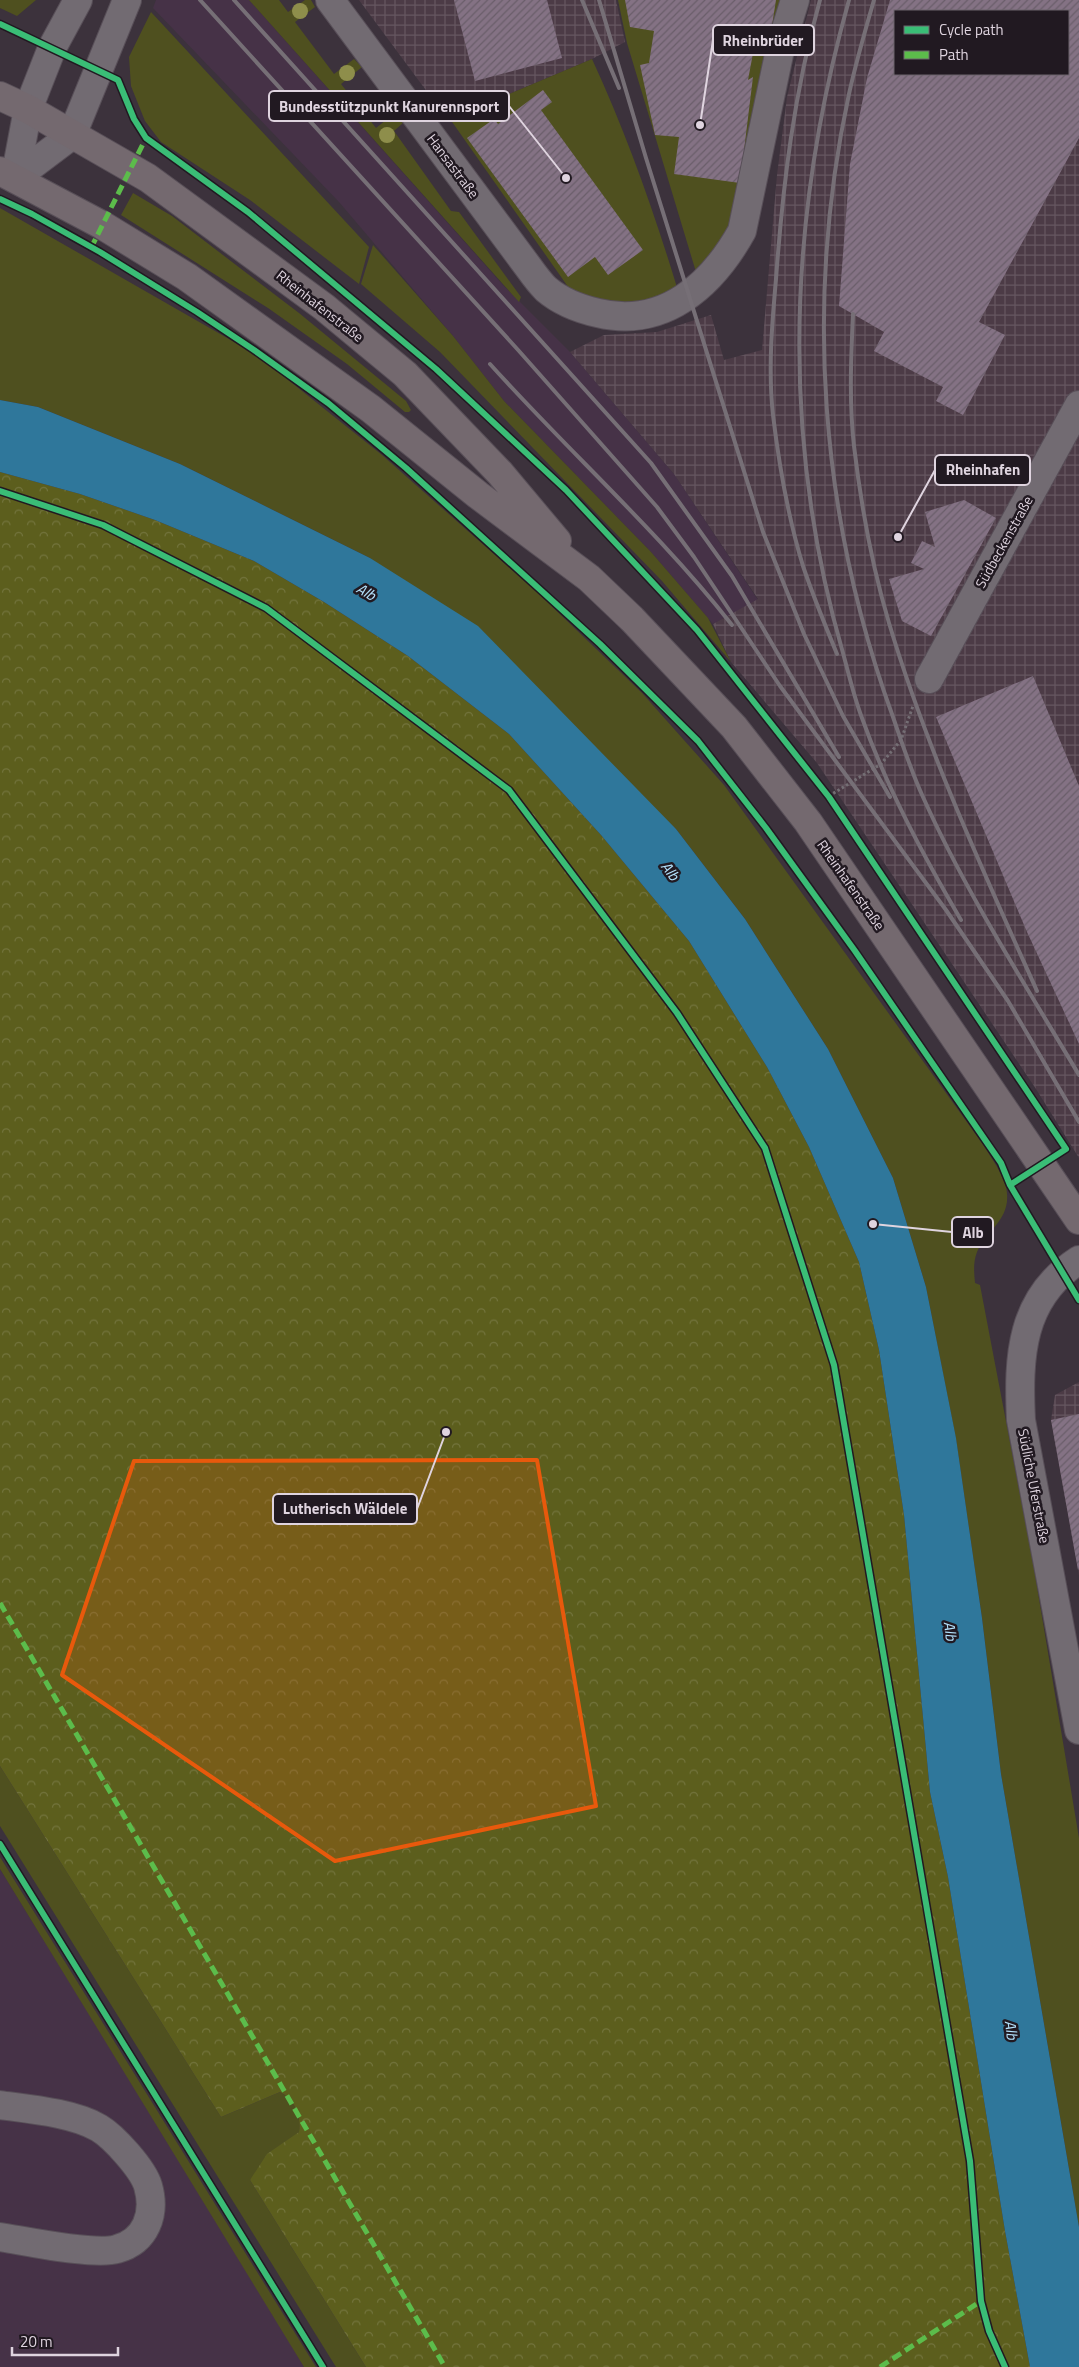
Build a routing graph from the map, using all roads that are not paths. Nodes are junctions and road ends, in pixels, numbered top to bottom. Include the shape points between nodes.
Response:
1 (78, 0) edge
2 (128, 0) edge
3 (330, 0) edge
4 (795, 0) edge
5 (0, 96) edge
6 (28, 109) junction
7 (72, 135) junction
8 (7, 175) edge
9 (1079, 405) edge
10 (589, 578) junction
11 (929, 678) dead end
12 (1079, 1220) edge
13 (1079, 1260) edge
14 (1079, 1730) edge
15 (0, 2105) edge
16 (0, 2237) edge

1 - 6 street via 52,48
2 - 7 street
3 - 4 street, Hansastraße via 546,289 582,310 606,316 648,314 671,307 688,296 725,260 742,231 781,45
5 - 6 main road, Rheinhafenstraße
6 - 7 main road, Rheinhafenstraße
6 - 8 street
7 - 8 street
7 - 10 main road, Rheinhafenstraße via 148,178 228,234 405,374 500,473
8 - 10 main road, Rheinhafenstraße via 102,225 187,277 372,409 478,495
9 - 11 street, Südbeckenstraße
10 - 12 main road, Rheinhafenstraße via 734,726 808,822
13 - 14 street, Südliche Uferstraße via 1061,1272 1040,1297 1028,1322 1021,1352 1020,1385 1021,1420
15 - 16 street via 57,2113 99,2128 128,2153 148,2185 150,2216 139,2239 116,2250 95,2251

